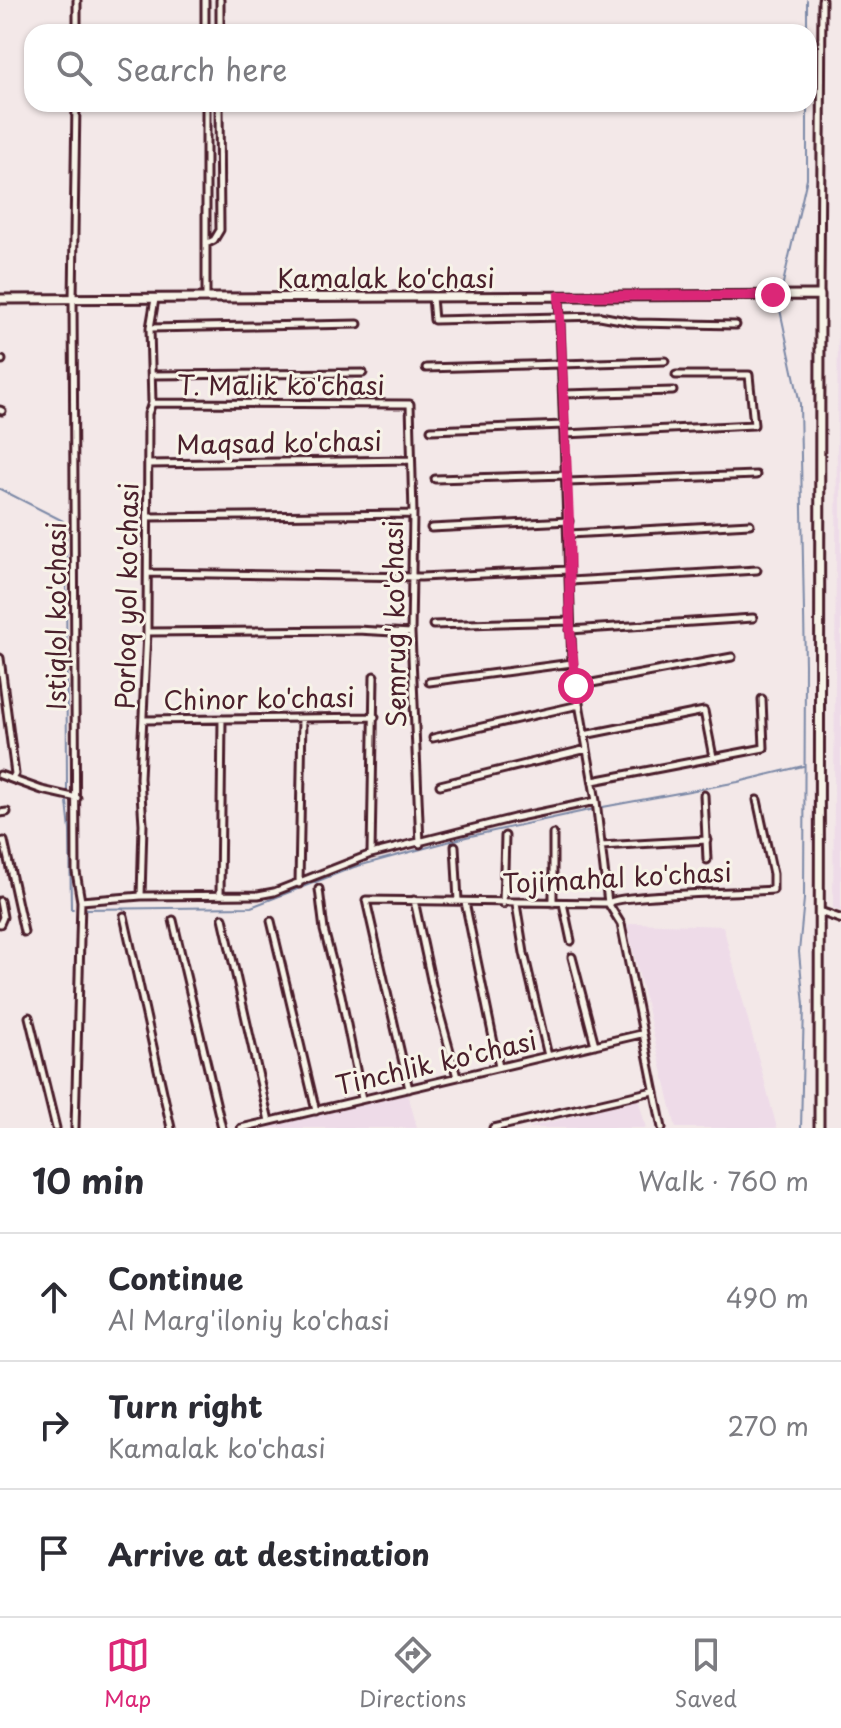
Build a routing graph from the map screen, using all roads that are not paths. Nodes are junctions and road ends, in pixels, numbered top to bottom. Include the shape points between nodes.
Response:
1 (77, 0) edge
2 (205, 0) edge
3 (220, 0) edge
4 (822, 0) edge
5 (77, 24) edge
6 (205, 24) edge
7 (220, 24) edge
8 (76, 112) edge
9 (206, 112) edge
10 (219, 112) edge
11 (206, 244) junction
12 (820, 295) junction
13 (559, 296) junction
14 (432, 297) junction
15 (0, 299) edge
16 (73, 299) junction
17 (155, 299) junction
18 (206, 299) junction
19 (558, 317) junction
20 (358, 324) dead end
21 (736, 325) dead end
22 (150, 328) junction
23 (665, 361) dead end
24 (560, 365) junction
25 (426, 368) dead end
26 (363, 373) dead end
27 (152, 375) junction
28 (676, 375) dead end
29 (673, 391) dead end
30 (564, 394) junction
31 (152, 403) junction
32 (410, 404) joint
33 (564, 425) junction
34 (431, 430) dead end
35 (565, 434) junction
36 (411, 460) junction
37 (148, 464) junction
38 (566, 475) junction
39 (756, 475) dead end
40 (435, 479) dead end
41 (567, 482) junction
42 (413, 514) junction
43 (149, 517) junction
44 (569, 521) junction
45 (750, 524) dead end
46 (431, 528) dead end
47 (569, 534) junction
48 (569, 570) junction
49 (757, 570) dead end
50 (148, 573) junction
51 (412, 575) junction
52 (570, 581) junction
53 (753, 618) dead end
54 (570, 621) junction
55 (433, 625) dead end
56 (570, 630) junction
57 (147, 632) junction
58 (411, 633) junction
59 (732, 657) dead end
60 (0, 658) edge
61 (572, 663) junction
62 (374, 676) dead end
63 (429, 682) dead end
64 (576, 686) junction
65 (762, 699) dead end
66 (579, 705) junction
67 (375, 717) junction
68 (302, 718) junction
69 (222, 719) junction
70 (144, 720) junction
71 (584, 735) junction
72 (433, 738) dead end
73 (587, 749) junction
74 (713, 757) junction
75 (0, 775) edge
76 (12, 779) junction
77 (593, 781) junction
78 (440, 785) dead end
79 (704, 795) dead end
80 (77, 798) junction
81 (757, 800) dead end
82 (596, 801) junction
83 (553, 834) dead end
84 (505, 836) dead end
85 (707, 840) junction
86 (0, 842) edge
87 (420, 844) junction
88 (455, 846) dead end
89 (601, 846) junction
90 (371, 854) junction
91 (707, 860) dead end
92 (299, 884) junction
93 (319, 889) dead end
94 (220, 895) junction
95 (141, 896) junction
96 (414, 900) junction
97 (0, 901) edge
98 (81, 901) junction
99 (458, 901) junction
100 (465, 902) junction
101 (553, 903) junction
102 (563, 903) junction
103 (608, 903) junction
104 (503, 904) junction
105 (516, 904) junction
106 (821, 912) junction
107 (124, 916) dead end
108 (223, 918) dead end
109 (841, 919) edge
110 (173, 920) dead end
111 (271, 921) dead end
112 (0, 924) edge
113 (24, 932) dead end
114 (571, 941) dead end
115 (572, 957) dead end
116 (29, 1017) dead end
117 (641, 1034) junction
118 (595, 1045) junction
119 (548, 1056) junction
120 (499, 1067) junction
121 (457, 1077) junction
122 (409, 1089) junction
123 (653, 1091) junction
124 (362, 1099) junction
125 (316, 1111) junction
126 (269, 1121) junction
127 (56, 1128) edge
128 (75, 1128) edge
129 (171, 1128) edge
130 (222, 1128) edge
131 (241, 1128) edge
132 (493, 1128) edge
133 (662, 1128) edge
134 (819, 1128) edge

1 - 5 street
2 - 6 street
3 - 7 street
4 - 12 street
8 - 16 street, Istiqlol ko'chasi
9 - 11 street
10 - 11 street via 220,230
11 - 18 street
12 - 13 main road, Kamalak ko'chasi
12 - 106 main road
13 - 14 main road, Kamalak ko'chasi
13 - 19 street
14 - 18 main road, Kamalak ko'chasi
14 - 19 street via 434,320
15 - 16 main road, Kamalak ko'chasi
16 - 17 main road, Kamalak ko'chasi
16 - 80 street, Istiqlol ko'chasi
17 - 18 main road, Kamalak ko'chasi
17 - 22 street, Porloq yol ko'chasi
19 - 21 street
19 - 24 street
20 - 22 street
22 - 27 street, Porloq yol ko'chasi
23 - 24 street
24 - 25 street
24 - 30 street
26 - 27 street
27 - 31 street, Porloq yol ko'chasi
28 - 35 street via 749,375 754,425
29 - 30 street
30 - 33 street
31 - 32 street, T. Malik ko'chasi
31 - 37 street, Porloq yol ko'chasi
32 - 36 street, Semrug' ko'chasi
33 - 34 street
33 - 35 street
35 - 38 street
36 - 37 street, Maqsad ko'chasi
36 - 42 street, Semrug' ko'chasi
37 - 43 street, Porloq yol ko'chasi
38 - 40 street
38 - 41 street
39 - 41 street
41 - 44 street
42 - 43 street
42 - 51 street, Semrug' ko'chasi
43 - 50 street, Porloq yol ko'chasi
44 - 46 street
44 - 47 street
45 - 47 street
47 - 48 street
48 - 51 street
48 - 52 street
49 - 52 street
50 - 51 street
50 - 57 street, Porloq yol ko'chasi
51 - 58 street, Semrug' ko'chasi
52 - 54 street
53 - 56 street
54 - 55 street
54 - 56 street
56 - 61 street
57 - 58 street
57 - 70 street, Porloq yol ko'chasi
58 - 87 street, Semrug' ko'chasi
59 - 64 street
60 - 76 street
61 - 63 street
61 - 64 street
62 - 67 street
64 - 66 street
65 - 74 street via 764,748
66 - 71 street
66 - 72 street
67 - 68 street, Chinor ko'chasi
67 - 90 street
68 - 69 street, Chinor ko'chasi
68 - 92 street
69 - 70 street, Chinor ko'chasi
69 - 94 street
70 - 95 street, Porloq yol ko'chasi
71 - 73 street
71 - 74 street via 704,711
73 - 77 street
73 - 78 street
74 - 77 street
75 - 76 street
76 - 80 street
77 - 82 street
79 - 85 street
80 - 98 street, Istiqlol ko'chasi
81 - 103 street, Tojimahal ko'chasi via 773,890
82 - 87 street
82 - 89 street
83 - 101 street
84 - 104 street
85 - 89 street
85 - 91 street
86 - 113 street via 4,841
87 - 90 street
88 - 99 street
89 - 103 street
90 - 92 street
92 - 94 street via 258,895
93 - 124 street
94 - 95 street
95 - 98 street
96 - 99 street, Tojimahal ko'chasi
96 - 121 street
96 - 122 street, Tojimahal ko'chasi via 366,900
97 - 112 street
98 - 128 street, Istiqlol ko'chasi
99 - 100 street, Tojimahal ko'chasi
100 - 104 street, Tojimahal ko'chasi
100 - 120 street
101 - 102 street, Tojimahal ko'chasi
101 - 105 street, Tojimahal ko'chasi
102 - 103 street, Tojimahal ko'chasi
102 - 114 street
103 - 117 street via 621,924
104 - 105 street, Tojimahal ko'chasi
105 - 119 street
106 - 109 street
106 - 134 main road
107 - 129 street
108 - 126 street
110 - 130 street
111 - 125 street
115 - 118 street
116 - 127 street
117 - 118 street, Tinchlik ko'chasi
117 - 123 street
118 - 119 street, Tinchlik ko'chasi
119 - 120 street, Tinchlik ko'chasi
120 - 121 street, Tinchlik ko'chasi
121 - 122 street, Tinchlik ko'chasi
122 - 124 street, Tinchlik ko'chasi
123 - 132 street
123 - 133 street
124 - 125 street, Tinchlik ko'chasi
125 - 126 street, Tinchlik ko'chasi
126 - 131 street, Tinchlik ko'chasi

